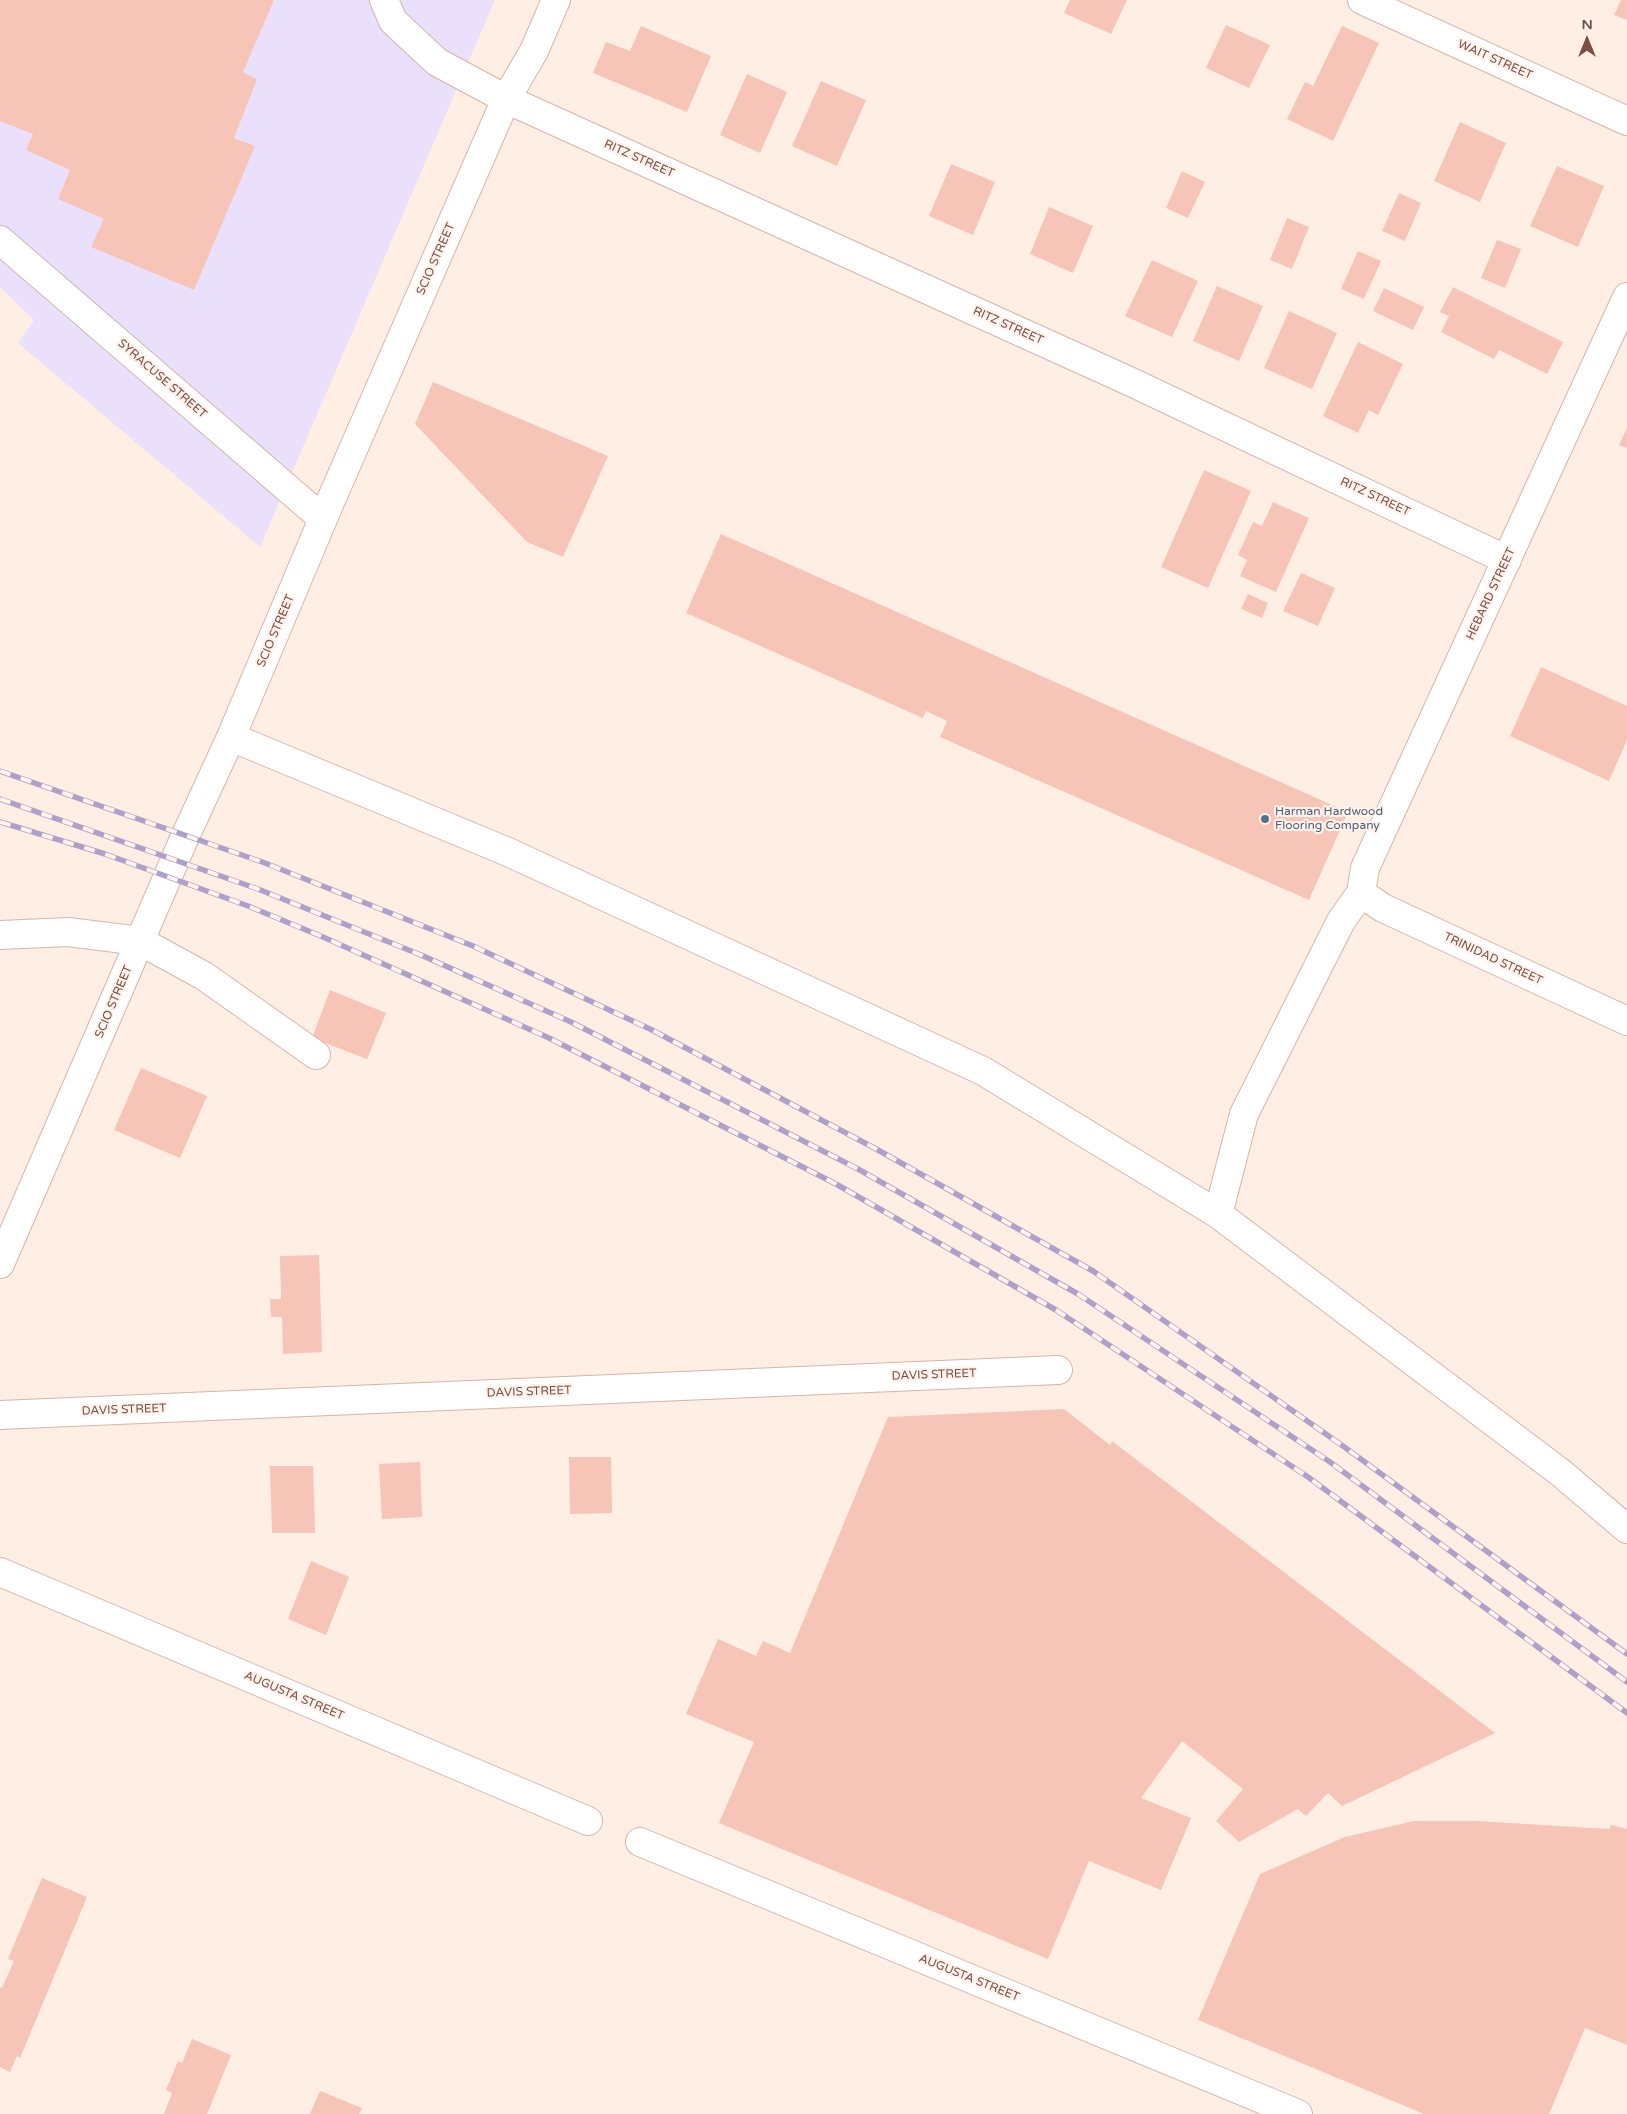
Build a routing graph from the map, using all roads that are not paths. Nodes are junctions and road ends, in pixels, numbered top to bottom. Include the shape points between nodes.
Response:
1 (384, 0) edge
2 (556, 0) edge
3 (1362, 0) edge
4 (506, 99) junction
5 (1627, 120) edge
6 (0, 240) edge
7 (1627, 297) edge
8 (323, 519) junction
9 (1507, 560) junction
10 (231, 737) junction
11 (1361, 893) junction
12 (0, 935) edge
13 (140, 941) junction
14 (1627, 1021) edge
15 (316, 1055) dead end
16 (1218, 1214) junction
17 (0, 1264) edge
18 (1058, 1370) dead end
19 (0, 1415) edge
20 (1627, 1529) edge
21 (0, 1572) edge
22 (588, 1821) dead end
23 (640, 1842) dead end
24 (1298, 2114) edge

1 - 4 street, RITZ STREET via 393,21 437,62
2 - 4 street, SCIO STREET via 534,51
3 - 5 street, WAIT STREET
4 - 8 street, SCIO STREET
4 - 9 street, RITZ STREET via 1129,381
6 - 8 street, SYRACUSE STREET
7 - 9 street, HEBARD STREET
8 - 10 street, SCIO STREET
9 - 11 street, HEBARD STREET via 1365,868
10 - 13 street, SCIO STREET
10 - 16 street via 517,856 983,1071
11 - 14 street, TRINIDAD STREET via 1383,908
11 - 16 street via 1327,946 1244,1114
12 - 13 street via 68,932
13 - 15 street via 204,976
13 - 17 street, SCIO STREET
16 - 20 street via 1561,1474
18 - 19 street, DAVIS STREET
21 - 22 street, AUGUSTA STREET
23 - 24 street, AUGUSTA STREET

